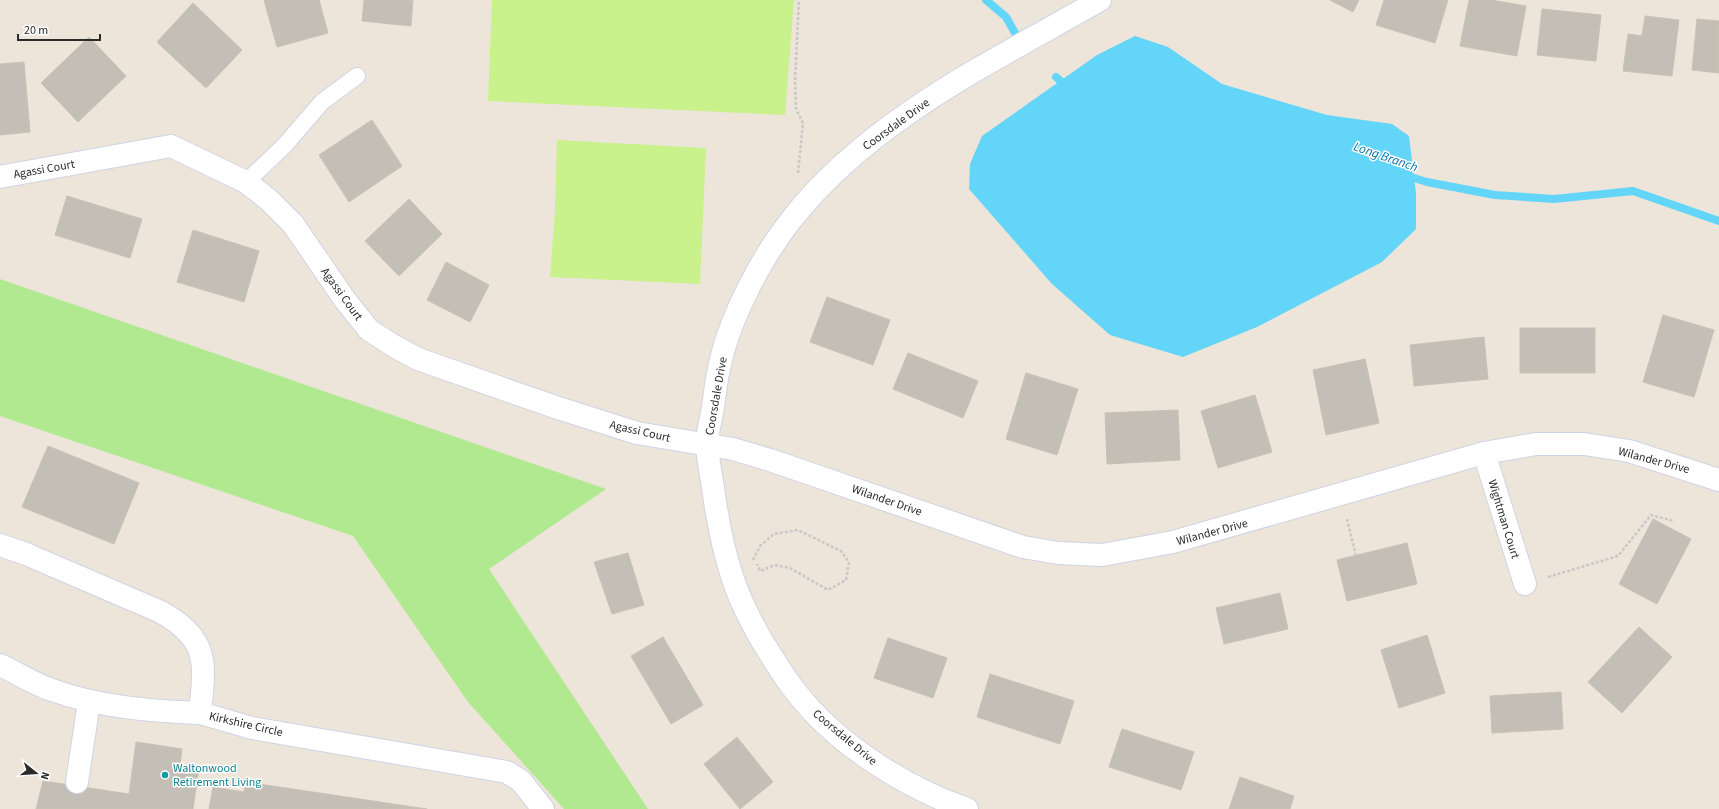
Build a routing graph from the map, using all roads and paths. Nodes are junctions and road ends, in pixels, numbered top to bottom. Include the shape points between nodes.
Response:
1 (799, 0) edge
2 (1100, 0) edge
3 (357, 76) dead end
4 (798, 175) dead end
5 (0, 177) edge
6 (246, 182) junction
7 (707, 444) junction
8 (1484, 453) junction
9 (1719, 480) edge
10 (1341, 495) junction
11 (1674, 521) dead end
12 (0, 545) edge
13 (1356, 556) dead end
14 (755, 560) junction
15 (751, 561) dead end
16 (1524, 584) joint
17 (0, 665) edge
18 (90, 702) junction
19 (200, 713) junction
20 (77, 782) dead end
21 (542, 809) edge
22 (967, 809) edge

1 - 4 path via 795,87 796,109 803,123
2 - 7 street, Coorsdale Drive via 904,115 851,157 792,220 767,255 747,292 732,328 719,366
3 - 6 lane via 322,102 284,146
5 - 6 street, Agassi Court via 171,146
6 - 7 street, Agassi Court via 269,200 292,224 344,300 369,330 394,346 418,359 636,433
7 - 10 street, Wilander Drive via 770,460 1023,547 1058,553 1102,555 1173,542
7 - 22 street, Coorsdale Drive via 720,531 732,578 750,621 797,694 827,725 870,760 911,785
8 - 9 street, Wilander Drive via 1536,444 1584,444 1629,451
8 - 10 street, Wilander Drive
8 - 16 street, Wightman Court
10 - 13 path
11 - 16 path via 1651,515 1618,556
12 - 19 street, Kirkshire Circle via 175,620 190,633 202,654 204,672
14 - 14 path via 760,546 774,534 798,530 841,551 849,562 846,580 828,590 790,568 775,565 760,571
14 - 15 path
17 - 18 street via 51,690
18 - 19 street via 162,712
18 - 20 street
19 - 21 street, Kirkshire Circle via 252,728 507,772 521,781

